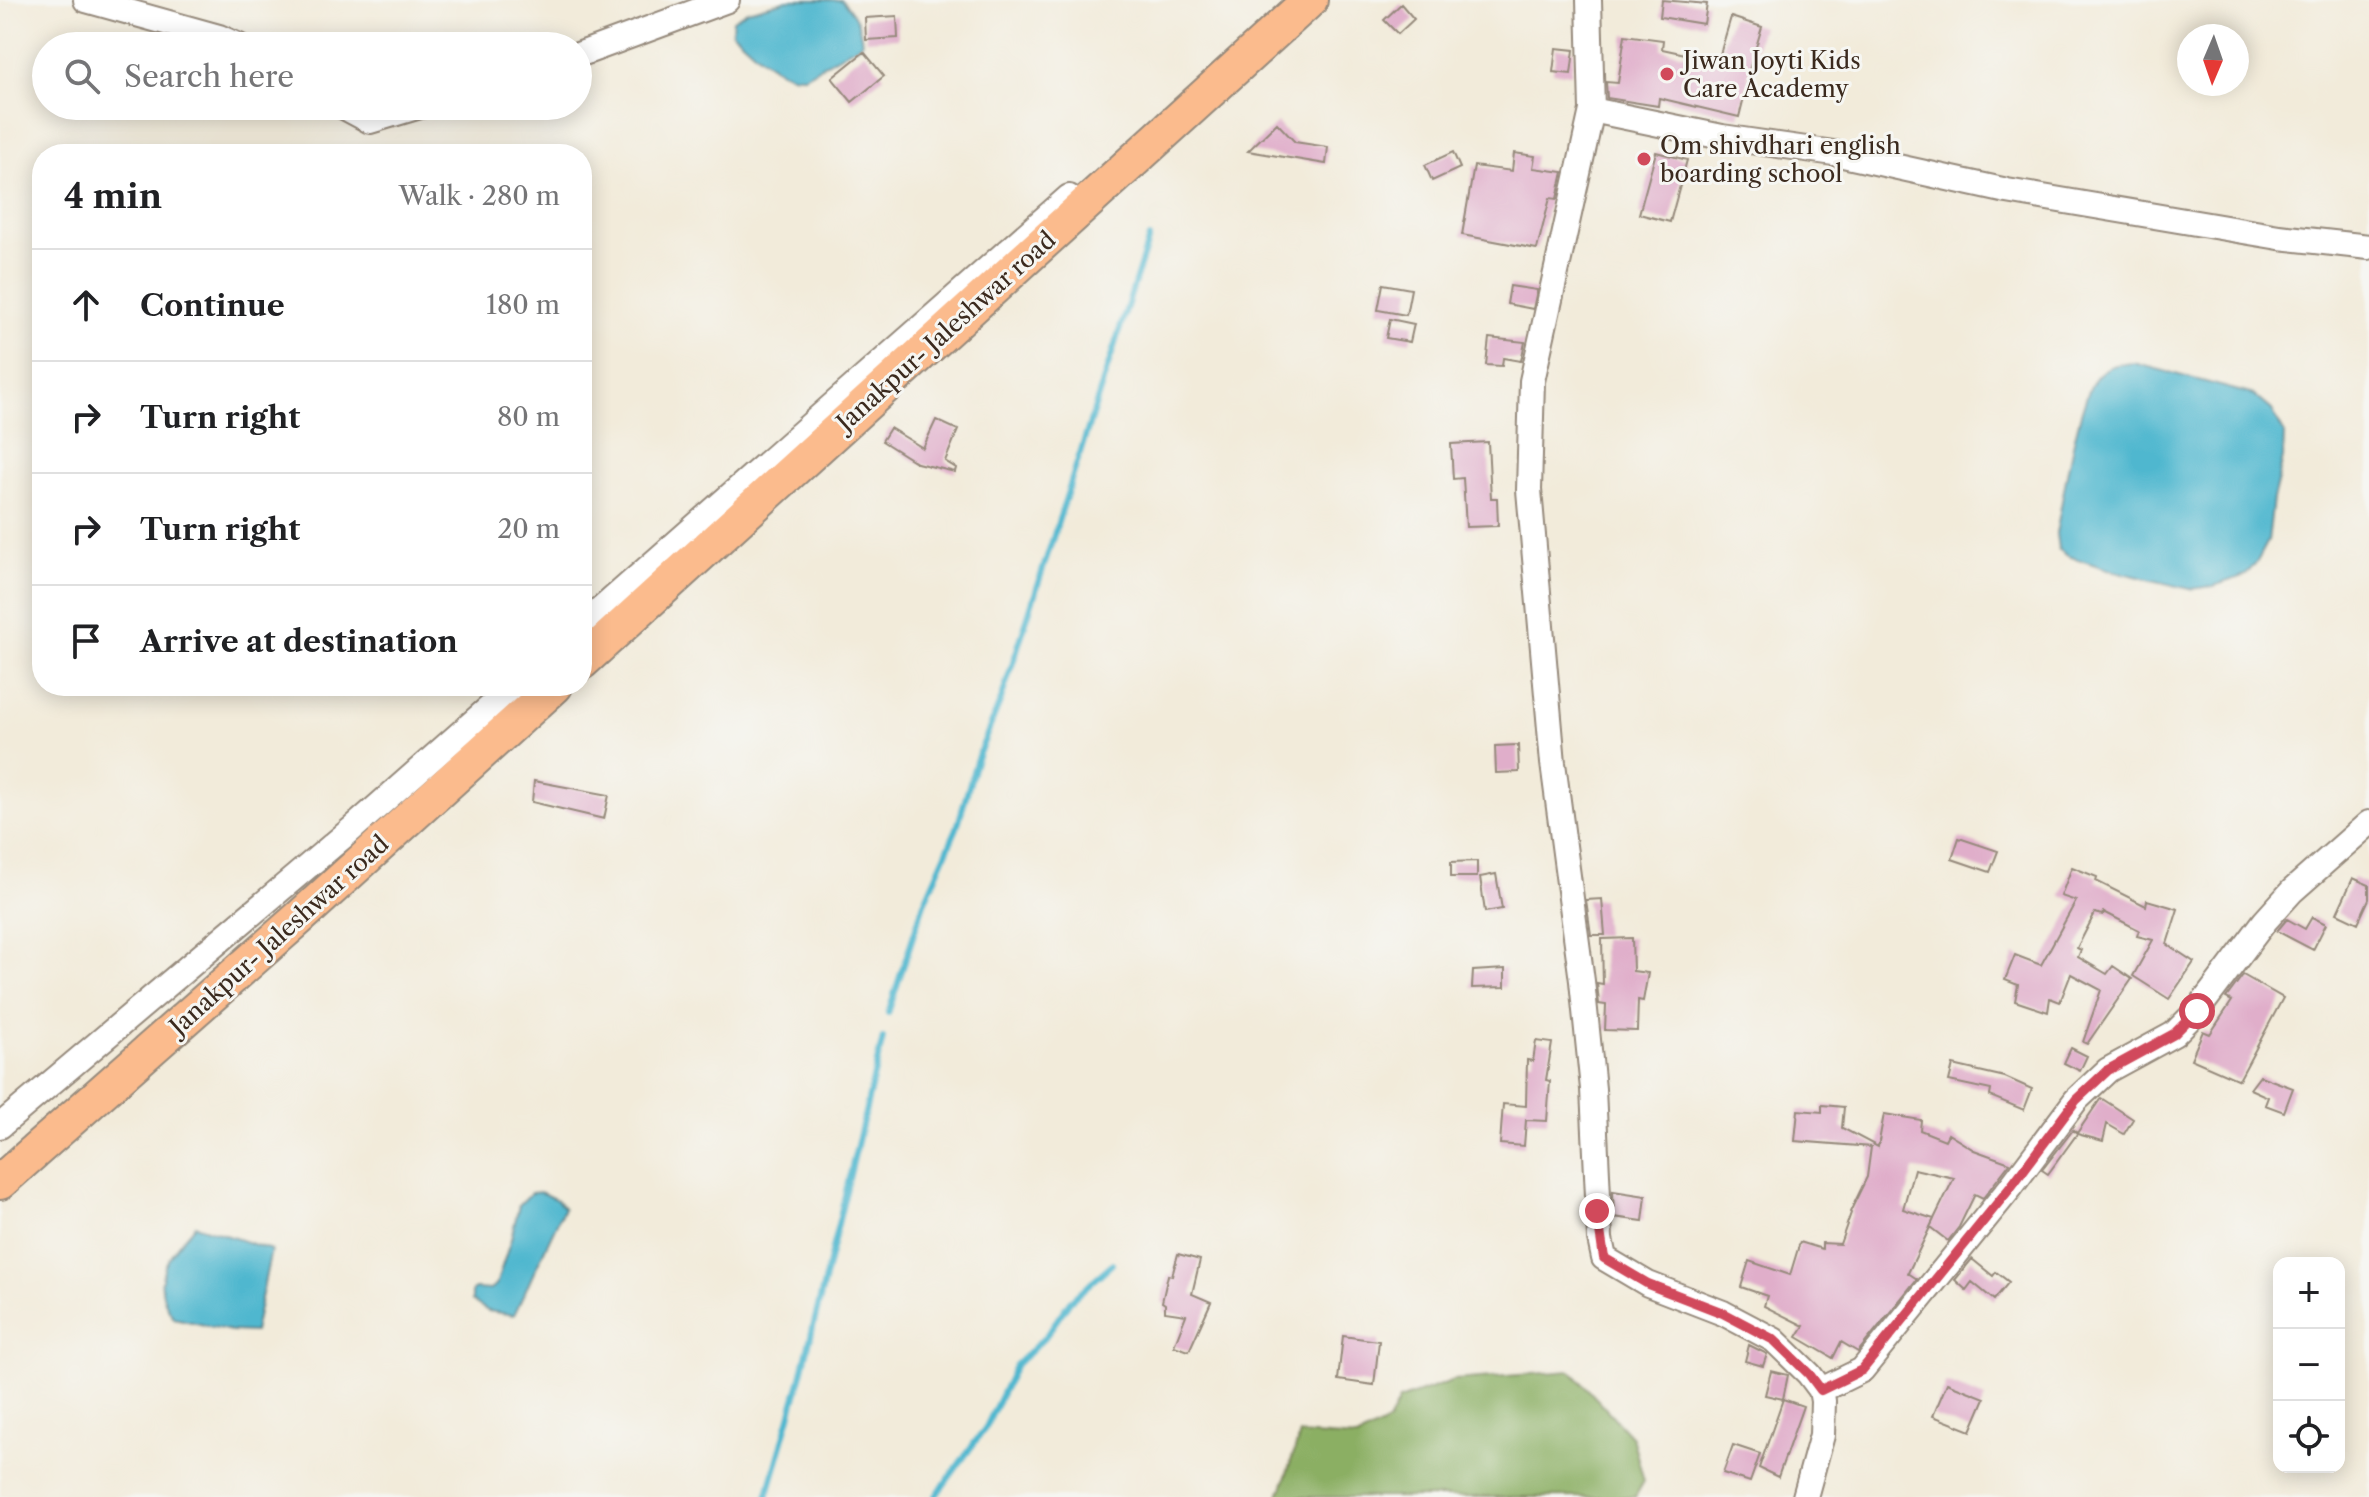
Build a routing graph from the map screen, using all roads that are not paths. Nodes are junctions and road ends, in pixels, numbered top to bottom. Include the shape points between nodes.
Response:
1 (86, 0) edge
2 (727, 0) edge
3 (1296, 0) edge
4 (1310, 0) edge
5 (1589, 0) edge
6 (201, 32) edge
7 (592, 50) edge
8 (1592, 110) junction
9 (2369, 247) edge
10 (592, 617) edge
11 (592, 653) edge
12 (503, 696) edge
13 (544, 696) edge
14 (2369, 823) edge
15 (0, 1126) edge
16 (0, 1182) edge
17 (1821, 1390) junction
18 (1805, 1497) edge

1 - 6 street
2 - 7 street
3 - 10 street
4 - 11 highway, Janakpur- Jaleshwar road
5 - 8 street
8 - 9 street via 1834,153 2007,191
8 - 17 street via 1532,381 1529,490 1553,763 1593,1089 1600,1239 1604,1258 1648,1284 1774,1340
12 - 15 street
13 - 16 highway, Janakpur- Jaleshwar road
14 - 17 street via 2292,891 2174,1034 2108,1070 2076,1100 1862,1370
17 - 18 street via 1822,1435

